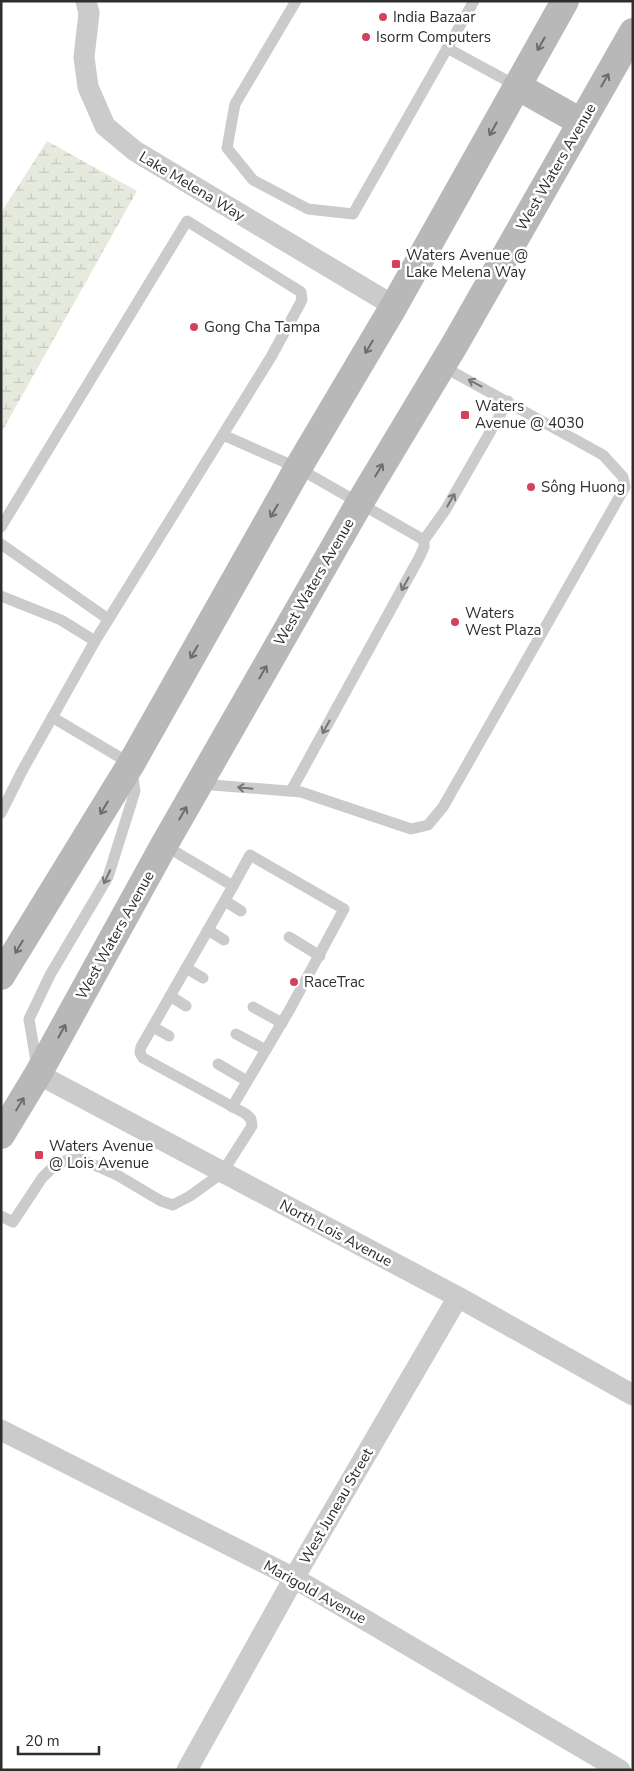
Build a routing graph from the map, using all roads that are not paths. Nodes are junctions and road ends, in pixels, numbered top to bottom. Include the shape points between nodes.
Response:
1 (86, 1) edge
2 (296, 1) edge
3 (474, 1) edge
4 (565, 1) edge
5 (633, 32) edge
6 (447, 48) junction
7 (517, 86) junction
8 (581, 122) junction
9 (394, 306) junction
10 (442, 366) junction
11 (508, 401) junction
12 (223, 435) junction
13 (298, 468) junction
14 (359, 504) junction
15 (1, 526) edge
16 (424, 540) junction
17 (1, 544) edge
18 (1, 596) edge
19 (108, 618) junction
20 (94, 641) junction
21 (52, 717) junction
22 (131, 764) junction
23 (200, 784) junction
24 (291, 792) junction
25 (1, 813) edge
26 (164, 845) junction
27 (233, 886) junction
28 (225, 901) junction
29 (241, 911) dead end
30 (208, 930) junction
31 (288, 937) dead end
32 (224, 940) dead end
33 (320, 956) junction
34 (186, 968) junction
35 (1, 976) edge
36 (203, 978) dead end
37 (170, 996) junction
38 (186, 1006) dead end
39 (253, 1007) dead end
40 (282, 1023) junction
41 (153, 1027) junction
42 (236, 1034) dead end
43 (169, 1036) dead end
44 (266, 1050) junction
45 (218, 1064) dead end
46 (38, 1074) junction
47 (247, 1081) junction
48 (232, 1107) junction
49 (1, 1135) edge
50 (222, 1173) junction
51 (1, 1216) edge
52 (458, 1297) junction
53 (633, 1395) edge
54 (1, 1430) edge
55 (294, 1578) junction
56 (187, 1770) edge
57 (620, 1770) edge

1 - 9 street, Lake Melena Way via 89,13 84,57 88,87 106,126 134,152
2 - 6 lane via 235,104 227,148 252,180 308,209 353,214
3 - 6 lane
4 -> 7 main road
8 -> 5 main road, West Waters Avenue
6 - 7 lane
7 - 8 main road
7 -> 9 main road
8 - 10 main road, West Waters Avenue
9 -> 13 main road
11 -> 10 lane
14 -> 10 main road, West Waters Avenue
16 -> 11 lane via 446,509
11 - 24 lane via 603,455 623,477 625,487 443,807 428,825 411,829 326,799
12 - 13 lane
12 - 15 lane via 271,358 302,300 301,292 187,221
12 - 19 lane
13 - 14 lane
13 -> 22 main road
14 - 16 lane
23 -> 14 main road, West Waters Avenue
16 -> 24 lane via 419,558
17 - 19 lane
18 - 20 lane via 61,620
19 - 20 lane
20 - 21 lane
21 - 22 lane
21 - 25 lane
22 -> 35 main road
22 -> 46 lane via 135,792 108,877 50,975 29,1019
24 -> 23 lane
26 -> 23 main road, West Waters Avenue
26 - 27 lane
46 -> 26 main road, West Waters Avenue
27 - 28 lane
27 - 33 lane via 250,855 344,909
28 - 29 lane
28 - 30 lane
30 - 32 lane
30 - 34 lane
31 - 33 lane
33 - 40 lane
34 - 36 lane
34 - 37 lane
37 - 38 lane
37 - 41 lane
39 - 40 lane
40 - 44 lane
41 - 43 lane
41 - 48 lane via 141,1047 143,1058
42 - 44 lane
44 - 47 lane
45 - 47 lane
49 -> 46 main road, West Waters Avenue
46 - 50 street, North Lois Avenue
47 - 48 lane
48 - 50 lane via 251,1119 252,1126
50 - 51 lane via 173,1205 81,1159 67,1160 55,1165 42,1178 13,1222
50 - 52 street, North Lois Avenue
52 - 53 street, North Lois Avenue
52 - 55 street, West Juneau Street
54 - 55 street, Marigold Avenue
55 - 56 street, West Juneau Street
55 - 57 street, Marigold Avenue

